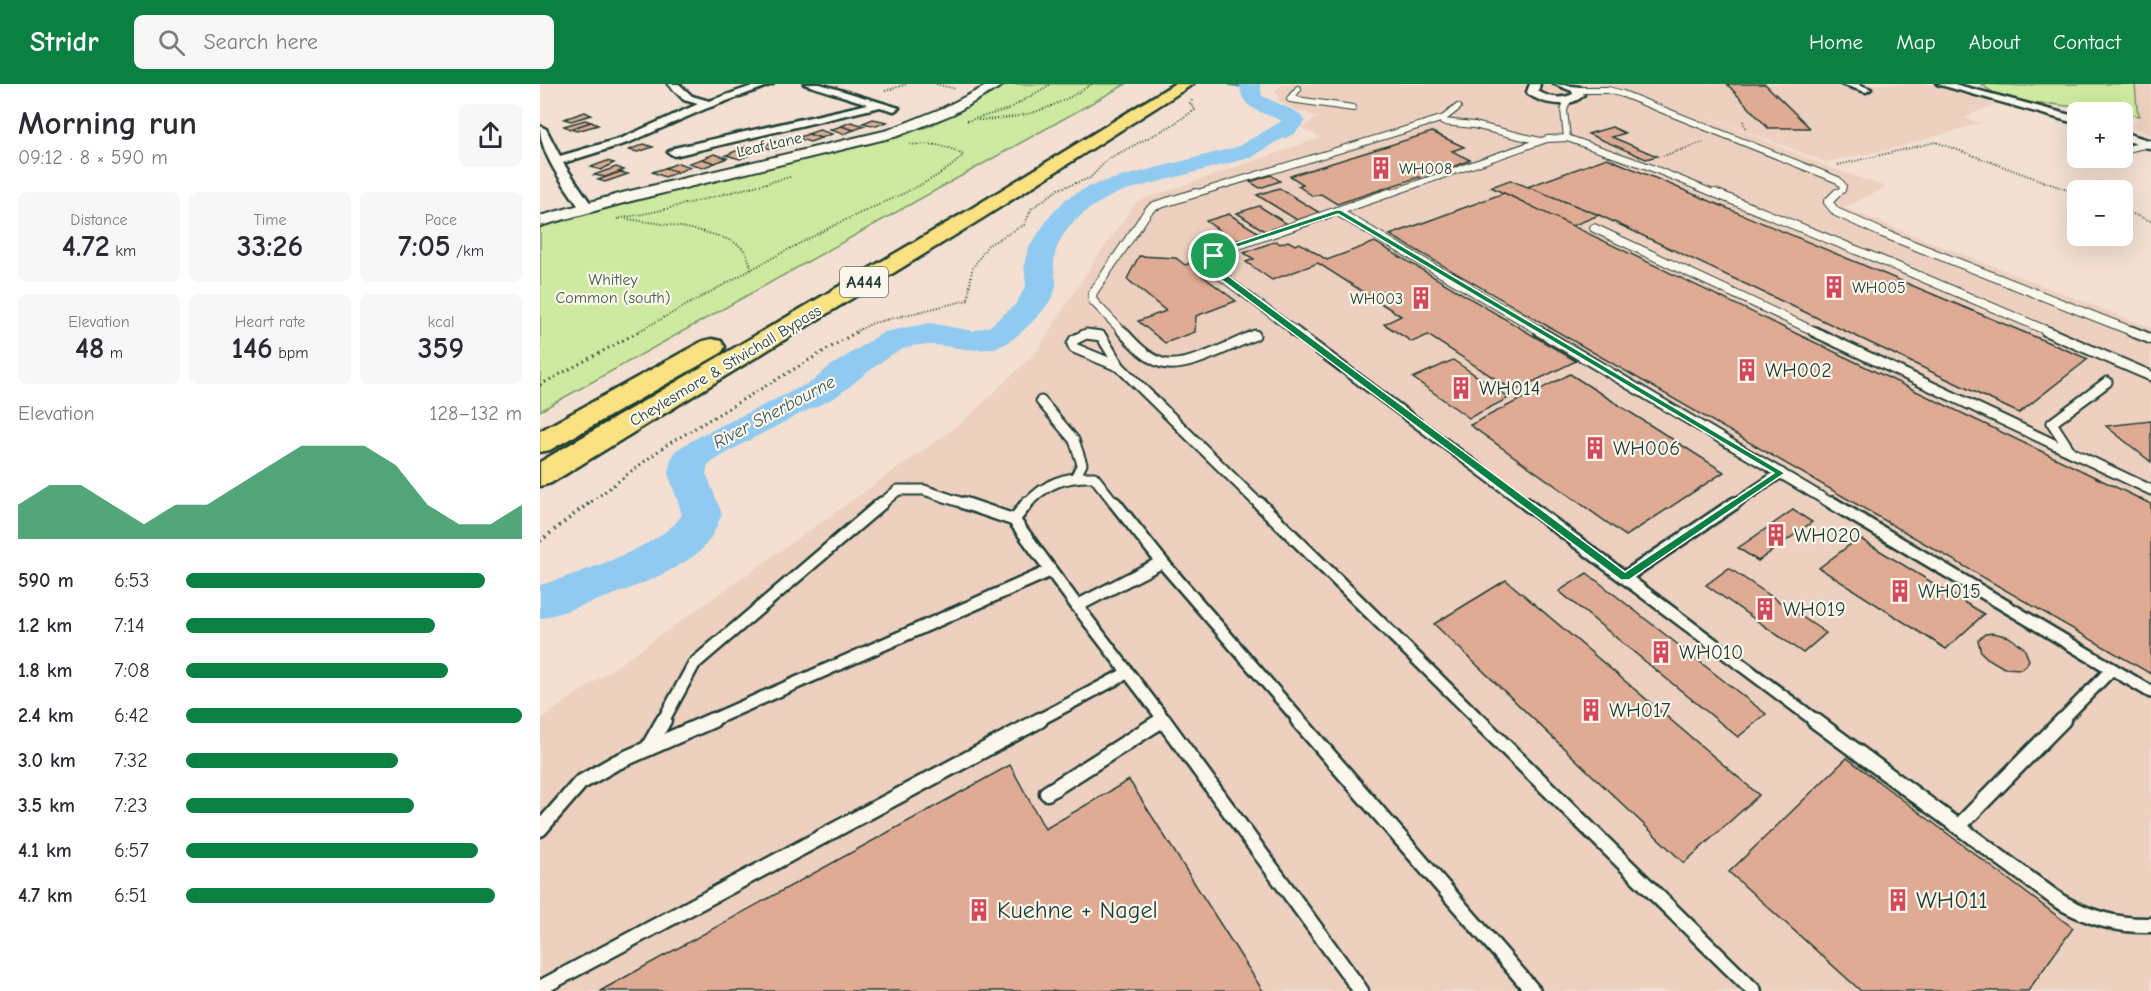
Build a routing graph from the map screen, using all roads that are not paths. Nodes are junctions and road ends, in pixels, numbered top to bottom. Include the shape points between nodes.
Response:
1 (673, 84) edge
2 (768, 84) edge
3 (809, 84) edge
4 (999, 84) edge
5 (1162, 84) edge
6 (1558, 84) edge
7 (1846, 84) edge
8 (1942, 84) edge
9 (1539, 85) edge
10 (1191, 88) edge
11 (1298, 89) dead end
12 (1866, 89) dead end
13 (1578, 90) junction
14 (708, 104) junction
15 (877, 105) junction
16 (1566, 105) junction
17 (1458, 107) dead end
18 (894, 108) dead end
19 (1353, 108) dead end
20 (1101, 116) dead end
21 (2067, 118) edge
22 (1443, 122) dead end
23 (658, 127) junction
24 (541, 134) edge
25 (1567, 138) junction
26 (2133, 139) edge
27 (1065, 141) junction
28 (1540, 141) junction
29 (706, 143) junction
30 (2149, 145) edge
31 (2133, 148) edge
32 (674, 152) dead end
33 (556, 161) junction
34 (586, 207) junction
35 (1338, 212) junction
36 (540, 221) edge
37 (1594, 228) dead end
38 (1255, 335) dead end
39 (2151, 339) edge
40 (1120, 367) junction
41 (2151, 376) edge
42 (2107, 382) dead end
43 (1041, 401) dead end
44 (540, 443) edge
45 (2071, 452) junction
46 (1780, 473) junction
47 (540, 476) edge
48 (1076, 476) junction
49 (2151, 490) edge
50 (1014, 520) junction
51 (1162, 562) junction
52 (1050, 571) junction
53 (1625, 577) junction
54 (1077, 606) junction
55 (2112, 669) junction
56 (1127, 673) junction
57 (2151, 692) edge
58 (1163, 719) junction
59 (647, 748) junction
60 (1047, 793) dead end
61 (1959, 826) junction
62 (540, 829) edge
63 (2151, 925) edge
64 (540, 988) edge
65 (1361, 991) edge
66 (1533, 991) edge
67 (1754, 991) edge

1 - 14 street via 688,98
2 - 14 street
3 - 15 street
4 - 34 street, Leaf Lane via 948,111 893,133
5 - 27 highway, Cheylesmore & Stivichall Bypass / A444
6 - 13 street
7 - 12 street
8 - 21 street
9 - 16 street via 1532,90 1534,94
10 - 47 highway, Cheylesmore & Stivichall Bypass / A444
11 - 19 lane via 1290,99
13 - 16 street via 1578,96
13 - 39 lane via 1617,92 1839,180 1842,190 1828,202 1836,212
14 - 23 street
15 - 18 street
15 - 29 street
16 - 25 lane
17 - 38 lane via 1444,118 1154,206 1092,294 1093,301 1150,357 1164,364 1182,363
20 - 27 highway
22 - 28 lane via 1474,125
23 - 29 street
23 - 33 street
24 - 33 street
25 - 28 lane
25 - 41 lane via 1898,267
26 - 30 street
27 - 44 highway, Cheylesmore & Stivichall Bypass / A444
28 - 35 lane
29 - 32 street
30 - 31 lane
33 - 34 street
34 - 36 street, Leaf Lane
35 - 46 lane
35 - 53 lane via 1223,250 1214,256 1212,266
37 - 45 lane
40 - 40 lane via 1074,348 1074,340 1086,334 1101,336
40 - 67 lane
42 - 45 lane via 2052,423
43 - 48 lane via 1074,440 1082,464
45 - 49 lane
46 - 53 lane
46 - 55 lane
48 - 50 lane via 1047,485
48 - 51 lane via 1094,477
50 - 52 lane
50 - 59 lane via 924,490 898,490 694,664
51 - 54 lane
51 - 66 lane
52 - 54 lane
52 - 59 lane
53 - 61 lane
54 - 56 lane
55 - 57 lane
55 - 61 lane
56 - 58 lane
56 - 64 lane
58 - 60 lane
58 - 65 lane
59 - 62 lane via 580,783
61 - 63 lane via 2065,905 2101,921

